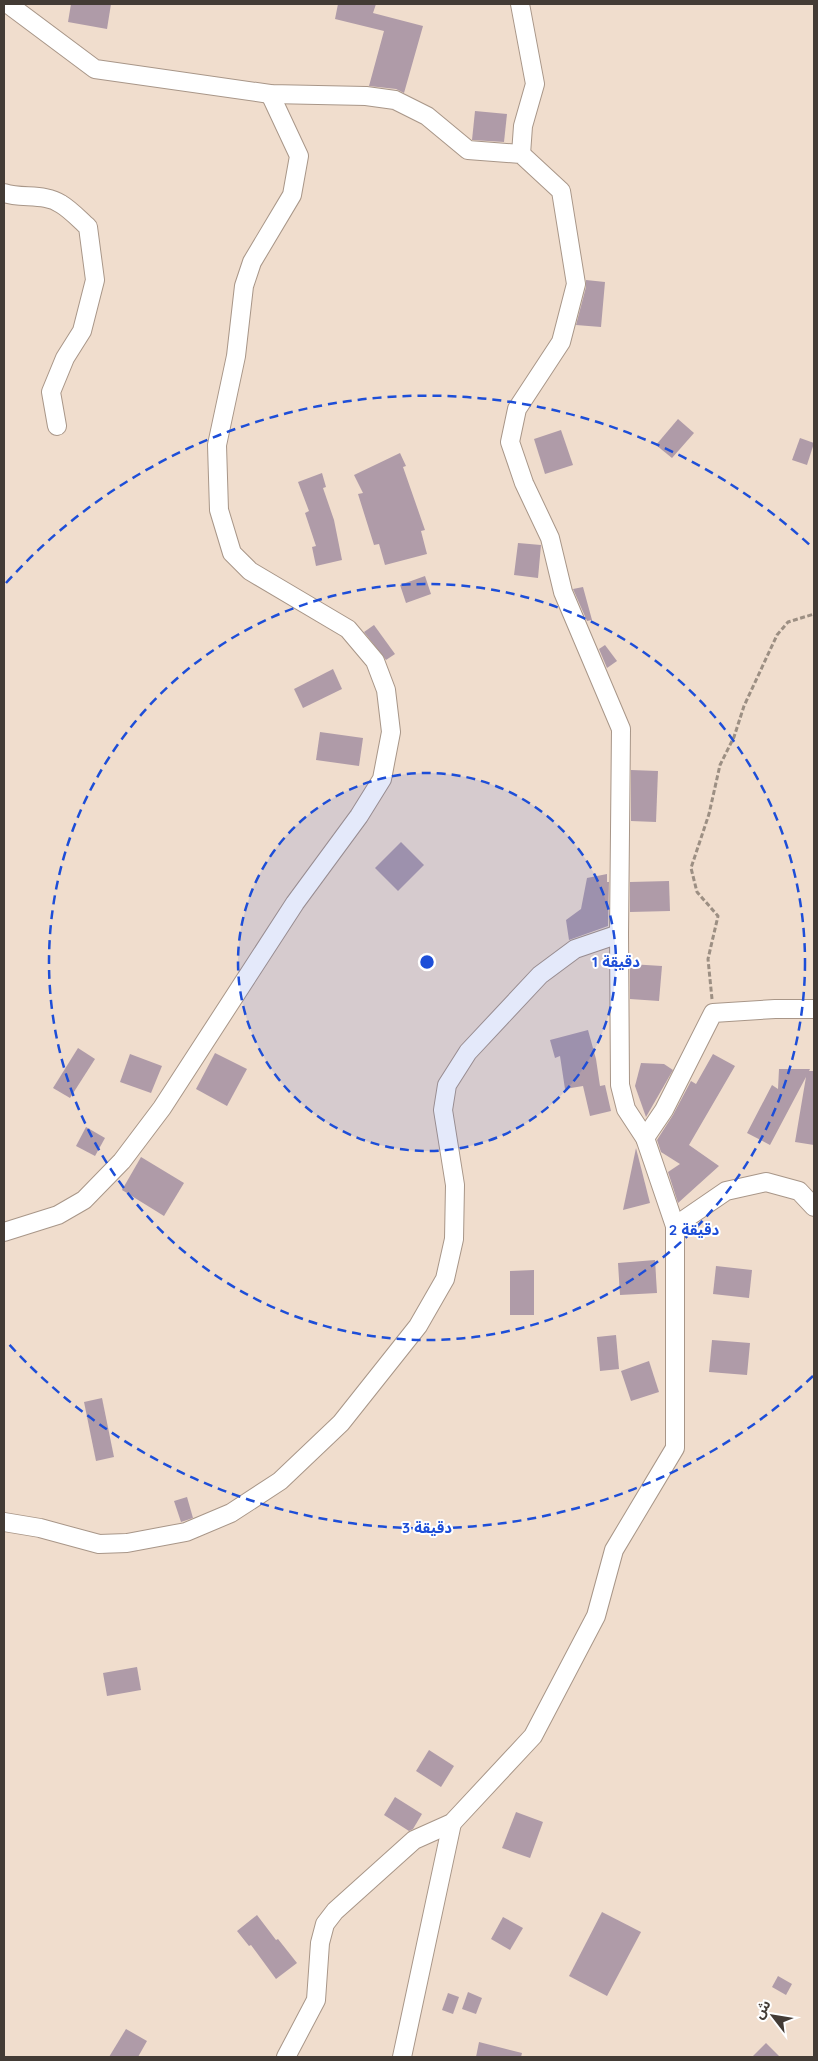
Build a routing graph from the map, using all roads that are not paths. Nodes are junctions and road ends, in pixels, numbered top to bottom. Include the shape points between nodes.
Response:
1 (8, 4) edge
2 (520, 4) edge
3 (270, 94) junction
4 (521, 154) junction
5 (4, 193) edge
6 (57, 426) dead end
7 (619, 934) junction
8 (814, 1009) edge
9 (645, 1138) junction
10 (814, 1207) edge
11 (675, 1226) junction
12 (4, 1232) edge
13 (4, 1522) edge
14 (452, 1823) junction
15 (286, 2057) edge
16 (402, 2057) edge

1 - 3 street via 95,69
2 - 4 street via 535,84 523,126
3 - 4 street via 366,96 395,100 426,116 468,150
3 - 12 street via 299,156 292,195 252,262 244,286 236,356 217,445 218,510 232,553 250,571 348,629 375,661 386,690 391,732 382,779 360,816 295,903 162,1108 122,1161 84,1200 58,1215
4 - 7 street via 561,191 576,284 560,342 517,408 510,442 550,538 562,592 621,730
5 - 6 street via 60,203 88,227 95,280 82,331 65,358 51,392
7 - 9 street via 620,1085 626,1109
7 - 13 street via 575,949 540,974 468,1052 447,1084 443,1110 455,1185 454,1239 444,1279 418,1326 341,1423 280,1481 231,1513 186,1532 127,1543 98,1544
8 - 9 street via 713,1013 664,1110
9 - 11 street
10 - 11 street via 799,1191 766,1182 726,1191
11 - 14 street via 675,1448 614,1550 596,1616 533,1736
14 - 15 street via 414,1840 335,1911 325,1924 320,1943 316,2000
14 - 16 street

